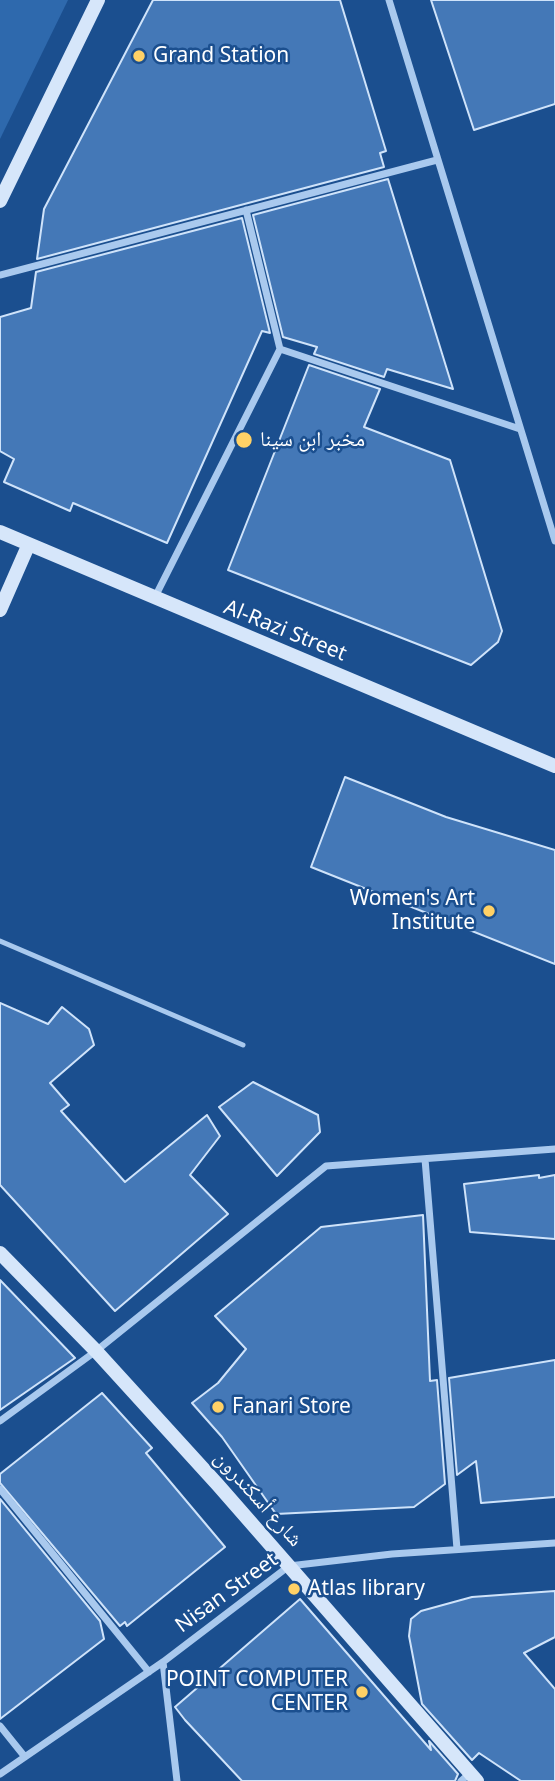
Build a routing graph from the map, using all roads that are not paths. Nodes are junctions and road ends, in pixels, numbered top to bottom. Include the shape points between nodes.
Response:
1 (98, 0) edge
2 (389, 0) edge
3 (437, 160) junction
4 (0, 201) edge
5 (246, 210) junction
6 (0, 275) edge
7 (280, 349) junction
8 (520, 429) junction
9 (0, 532) edge
10 (555, 541) edge
11 (27, 546) junction
12 (154, 599) junction
13 (0, 610) edge
14 (555, 766) edge
15 (0, 941) edge
16 (243, 1045) dead end
17 (555, 1149) edge
18 (425, 1158) junction
19 (0, 1253) edge
20 (96, 1351) junction
21 (0, 1422) edge
22 (0, 1489) edge
23 (555, 1543) edge
24 (457, 1549) junction
25 (289, 1566) junction
26 (163, 1662) junction
27 (149, 1672) junction
28 (0, 1726) edge
29 (25, 1757) junction
30 (0, 1774) edge
31 (470, 1779) edge
32 (177, 1781) edge

1 - 4 main road
2 - 3 street
3 - 5 street
3 - 8 street
5 - 6 street
5 - 7 street
7 - 8 street
7 - 12 street
8 - 10 street
9 - 11 main road, Al-Razi Street
11 - 12 main road, Al-Razi Street
11 - 13 main road
12 - 14 main road, Al-Razi Street
15 - 16 lane
17 - 18 street
18 - 20 street via 326,1166
18 - 24 street
19 - 20 main road, شارع أسكندرون
20 - 21 street
20 - 25 main road, شارع أسكندرون
22 - 27 street
23 - 24 street, Nisan Street
24 - 25 street, Nisan Street
25 - 26 street, Nisan Street
25 - 31 main road, شارع أسكندرون
26 - 27 street, Nisan Street
26 - 32 street
27 - 29 street, Nisan Street
28 - 29 street
29 - 30 street, Nisan Street

